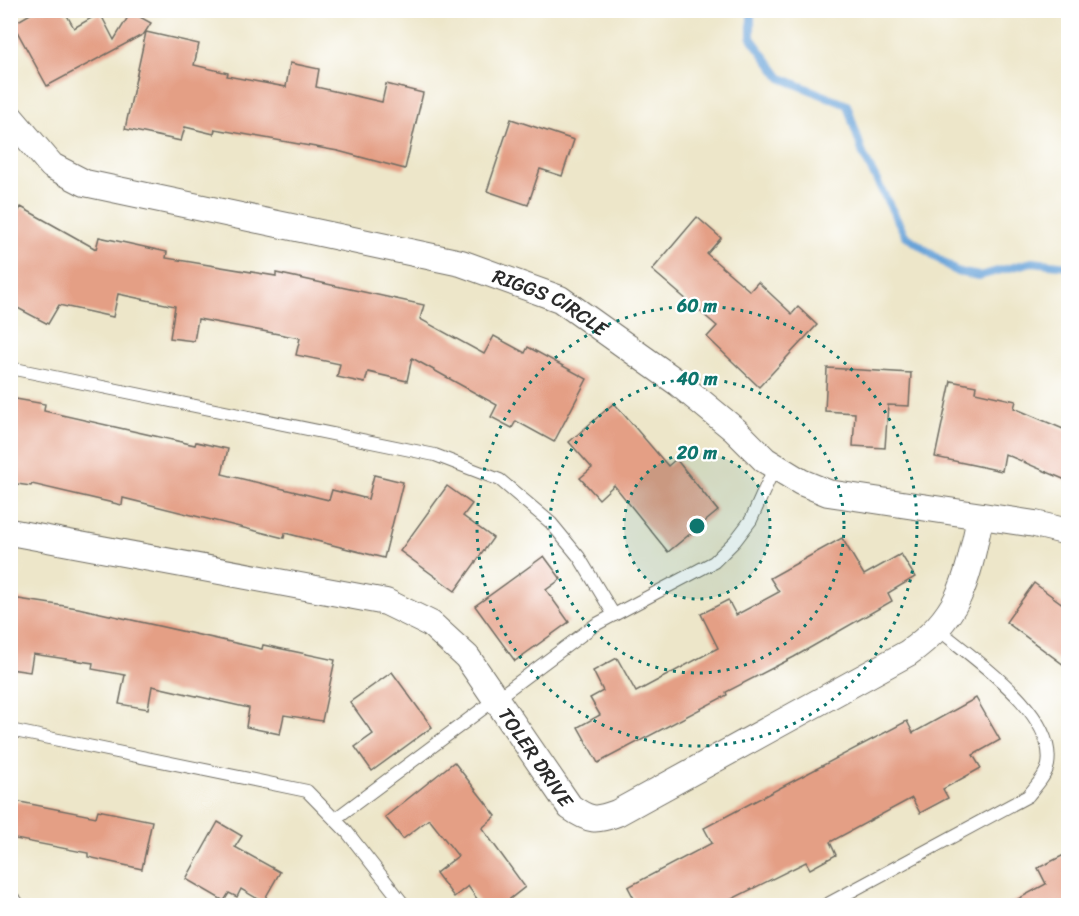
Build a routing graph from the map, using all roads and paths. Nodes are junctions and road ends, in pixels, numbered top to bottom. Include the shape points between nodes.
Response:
1 (10, 117) edge
2 (10, 368) edge
3 (776, 466) junction
4 (980, 518) junction
5 (10, 532) edge
6 (1068, 532) edge
7 (614, 615) junction
8 (938, 629) junction
9 (497, 701) junction
10 (10, 730) edge
11 (334, 819) junction
12 (405, 906) edge
13 (824, 906) edge

1 - 3 street, RIGGS CIRCLE via 52,166 85,183 461,263 561,300 678,383
2 - 7 lane via 435,455 471,468 500,480 551,523 579,557
3 - 4 street, RIGGS CIRCLE via 828,493
3 - 7 lane via 751,520 714,562
4 - 6 street, RIGGS CIRCLE
4 - 8 street, TOLER DRIVE via 968,578
5 - 9 street, TOLER DRIVE via 386,602 448,637
7 - 9 lane via 595,625
8 - 9 street, TOLER DRIVE via 908,653 598,820 570,807
8 - 13 lane via 1027,705 1048,748 1048,766 1028,796
9 - 11 lane
10 - 11 lane via 307,792
11 - 12 lane

